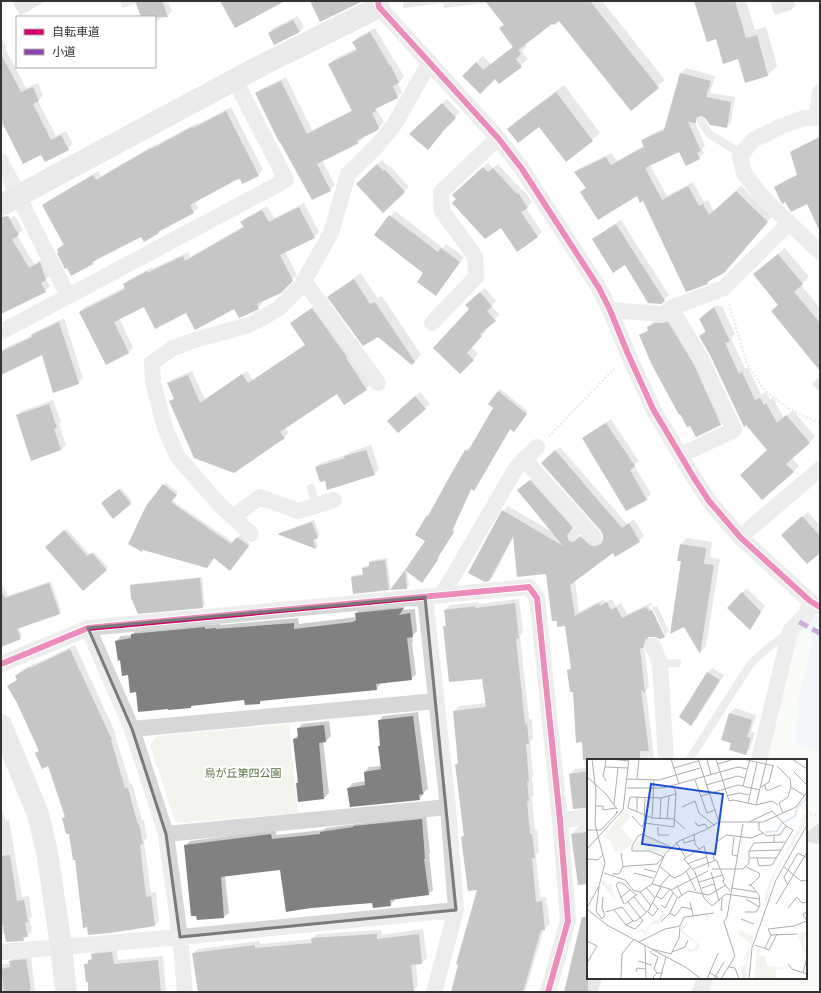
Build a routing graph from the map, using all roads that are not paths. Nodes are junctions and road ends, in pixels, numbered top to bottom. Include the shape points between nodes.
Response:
1 (378, 4) edge
2 (430, 62) junction
3 (235, 80) junction
4 (820, 92) edge
5 (818, 118) edge
6 (701, 121) dead end
7 (498, 138) junction
8 (742, 154) junction
9 (1, 161) edge
10 (9, 201) edge
11 (789, 223) junction
12 (820, 252) edge
13 (304, 281) junction
14 (68, 296) junction
15 (671, 308) junction
16 (610, 310) junction
17 (432, 323) dead end
18 (1, 332) edge
19 (378, 383) dead end
20 (537, 447) dead end
21 (681, 456) junction
22 (524, 460) junction
23 (820, 469) edge
24 (311, 488) dead end
25 (334, 500) dead end
26 (316, 505) junction
27 (233, 517) junction
28 (589, 531) joint
29 (250, 534) dead end
30 (572, 537) dead end
31 (740, 538) junction
32 (442, 595) junction
33 (425, 597) junction
34 (815, 604) edge
35 (88, 628) junction
36 (790, 631) junction
37 (653, 646) dead end
38 (677, 663) dead end
39 (1, 664) edge
40 (660, 664) junction
41 (437, 701) junction
42 (1, 725) edge
43 (132, 729) junction
44 (666, 759) edge
45 (690, 759) edge
46 (759, 759) edge
47 (448, 807) junction
48 (587, 817) edge
49 (560, 820) junction
50 (166, 834) junction
51 (456, 910) junction
52 (180, 937) junction
53 (62, 946) junction
54 (1, 952) edge
55 (705, 979) edge
56 (66, 992) edge
57 (185, 992) edge
58 (434, 992) edge
59 (548, 992) edge
60 (700, 992) edge

1 - 2 street
1 - 3 street
2 - 7 street
2 - 13 street via 394,125 348,174 331,233
3 - 10 street
3 - 14 street via 286,180
4 - 5 street
5 - 8 street via 804,118 782,126 753,140
6 - 8 lane via 709,134
7 - 16 street via 522,169 599,288
7 - 17 street via 441,192 442,211 475,256 476,277
8 - 11 street via 740,156 744,173 764,199
9 - 10 street
10 - 14 street
11 - 12 street
11 - 15 street via 724,288
13 - 19 street
13 - 27 street via 278,309 249,325 173,348 152,363 153,382 165,428 177,456
14 - 18 street
15 - 16 street via 664,314
15 - 21 street via 701,360 734,430
16 - 21 street via 653,409
20 - 22 street
21 - 31 street via 709,502
22 - 28 street
22 - 32 street via 516,468
23 - 31 street
24 - 26 lane
25 - 26 street
26 - 27 street via 298,511 260,496
27 - 29 street
28 - 30 lane
31 - 34 street
32 - 33 street
32 - 49 street via 529,587 537,598
33 - 35 street
33 - 41 street
34 - 36 street
35 - 39 street
35 - 43 street
36 - 45 lane via 751,663
36 - 46 street
37 - 40 street
38 - 40 lane
40 - 44 street
41 - 43 street
41 - 47 street
42 - 53 street via 38,814 47,852
43 - 50 street
47 - 50 street
47 - 51 street
48 - 49 street
49 - 59 street via 568,921
50 - 52 street
51 - 52 street
51 - 58 street
52 - 53 street
52 - 57 street
53 - 54 street
53 - 56 street
55 - 60 street

